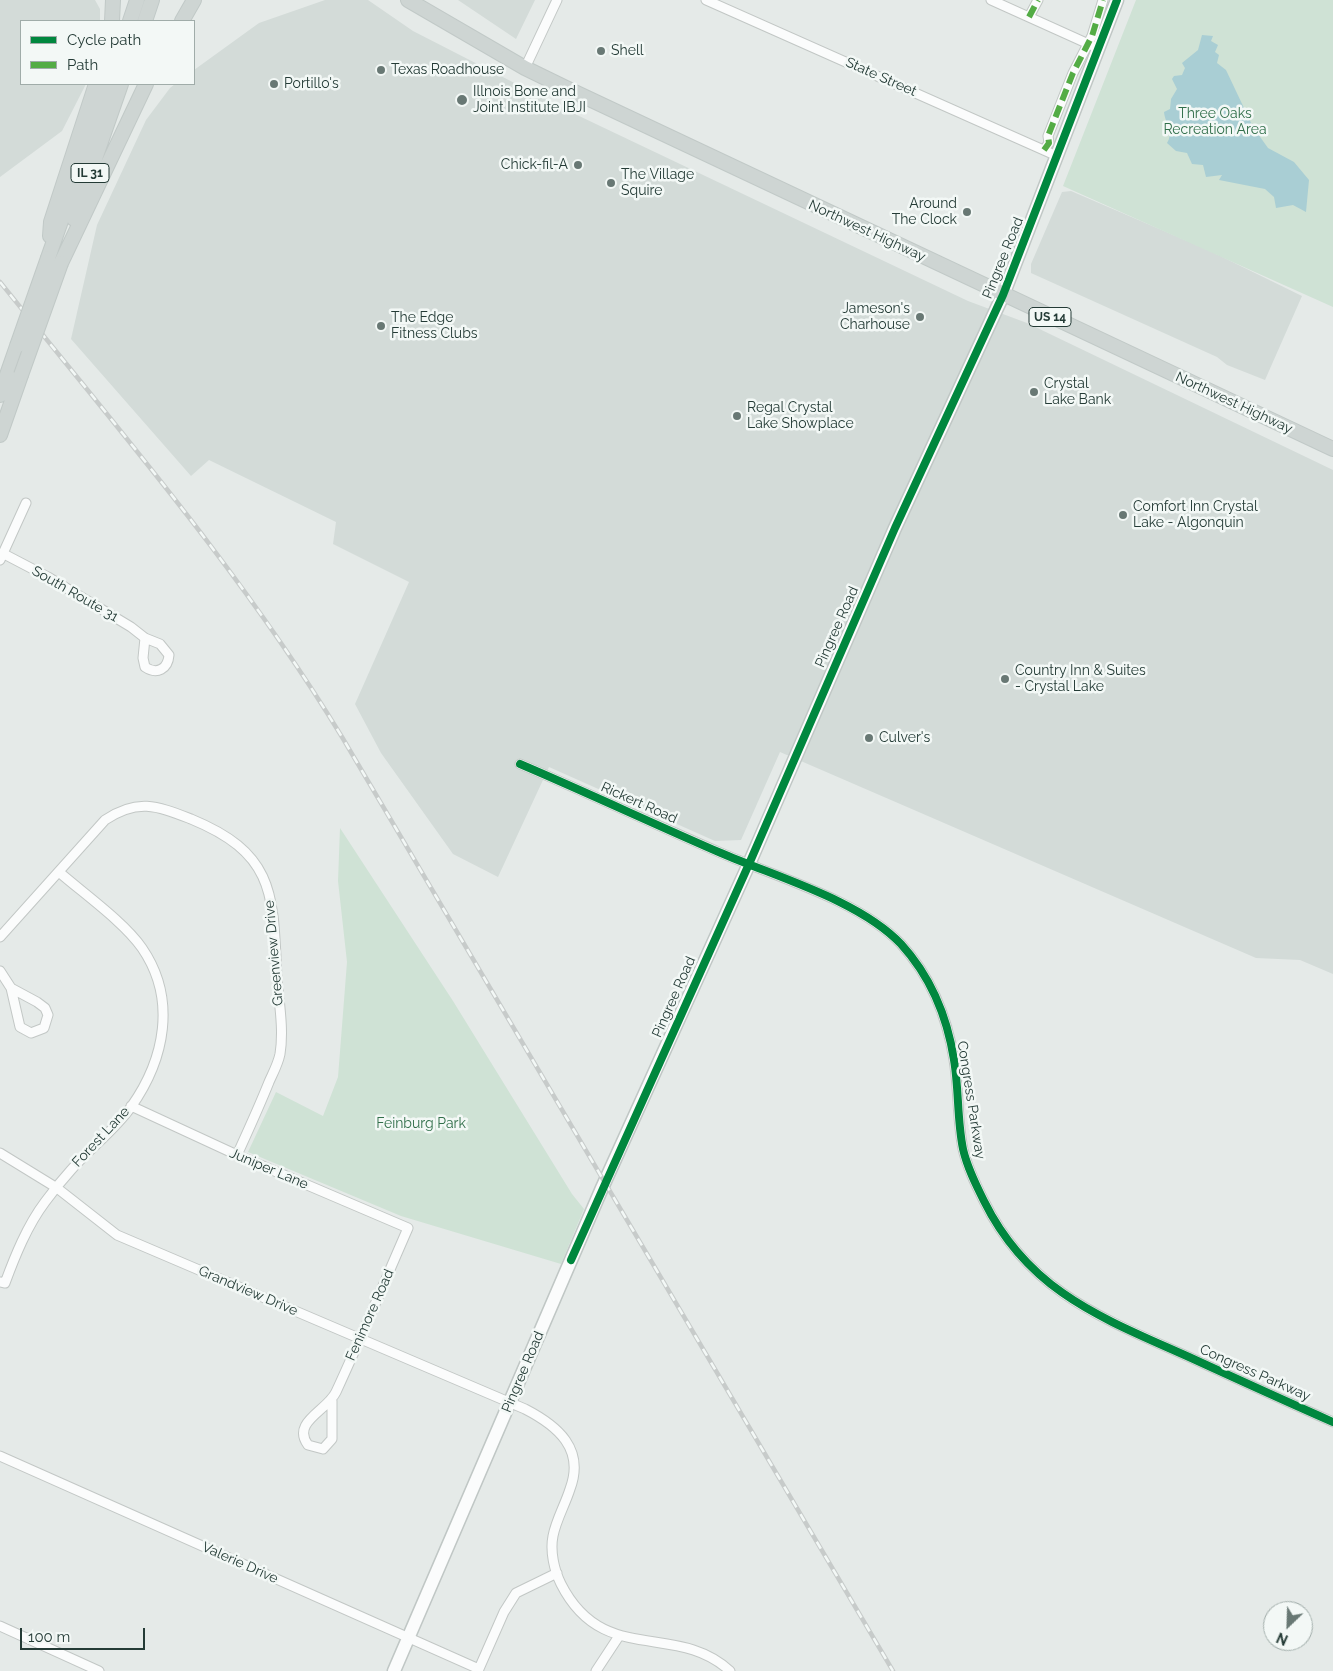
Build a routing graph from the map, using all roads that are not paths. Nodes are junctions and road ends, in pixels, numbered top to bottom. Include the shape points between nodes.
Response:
1 (113, 0) edge
2 (137, 0) edge
3 (152, 0) edge
4 (194, 0) edge
5 (408, 0) edge
6 (557, 0) edge
7 (706, 0) edge
8 (991, 0) edge
9 (1038, 0) edge
10 (1103, 0) edge
11 (1117, 0) edge
12 (1029, 17) junction
13 (112, 20) edge
14 (130, 20) edge
15 (145, 20) edge
16 (183, 20) edge
17 (1093, 46) junction
18 (525, 68) junction
19 (96, 85) edge
20 (109, 85) edge
21 (122, 85) edge
22 (145, 85) edge
23 (1044, 150) junction
24 (1057, 156) junction
25 (54, 261) junction
26 (1003, 295) junction
27 (0, 395) edge
28 (0, 435) edge
29 (1333, 448) edge
30 (26, 504) dead end
31 (2, 557) edge
32 (145, 638) dead end
33 (520, 764) dead end
34 (748, 864) junction
35 (58, 872) junction
36 (0, 937) edge
37 (0, 971) edge
38 (11, 988) junction
39 (131, 1106) junction
40 (0, 1153) edge
41 (237, 1155) junction
42 (57, 1188) junction
43 (408, 1228) joint
44 (2, 1282) edge
45 (360, 1338) junction
46 (332, 1401) junction
47 (509, 1404) junction
48 (1333, 1422) edge
49 (0, 1456) edge
50 (557, 1572) junction
51 (0, 1626) edge
52 (619, 1636) junction
53 (408, 1638) junction
54 (479, 1670) edge
55 (98, 1671) edge
56 (394, 1671) edge
57 (596, 1671) edge
58 (730, 1671) edge

1 - 13 main road
2 - 14 main road
3 - 15 main road
4 - 16 main road
5 - 18 main road, Northwest Highway / US 14
6 - 18 street
7 - 23 street, State Street
8 - 12 street
9 - 12 street
10 - 17 street
11 - 17 street, Pingree Road
12 - 17 street
17 - 23 street via 1073,73
17 - 24 street, Pingree Road
18 - 26 main road, Northwest Highway / US 14
19 - 25 main road via 51,222
20 - 25 main road, IL 31
21 - 25 main road, IL 31 via 70,228
22 - 25 main road
23 - 24 street, State Street
24 - 26 street, Pingree Road
25 - 27 main road, IL 31, bridge via 17,346
25 - 28 main road, IL 31, bridge
26 - 29 main road, Northwest Highway / US 14
26 - 34 street, Pingree Road via 887,545
30 - 31 street, South Route 31
31 - 32 street, South Route 31 via 56,582
33 - 34 street, Rickert Road
34 - 47 street, Pingree Road
34 - 48 street, Congress Parkway via 824,895 876,923 917,962 944,1014 954,1060 964,1152 970,1172 1006,1240 1039,1276 1112,1322
35 - 36 street, Greenview Drive
35 - 39 street, Forest Lane via 142,947 161,984 164,1018 159,1047 150,1074
35 - 41 street, Greenview Drive via 105,820 119,811 149,805 225,834 257,864 272,906 280,1053
37 - 38 street
38 - 38 street via 20,1027 31,1034 44,1028 48,1015 45,1008
39 - 41 street, Juniper Lane
39 - 42 street, Forest Lane
40 - 42 street, Grandview Drive
41 - 43 street, Juniper Lane
42 - 44 street, Forest Lane via 32,1222
42 - 45 street, Grandview Drive via 117,1235
43 - 45 street, Fenimore Road
45 - 46 street, Fenimore Road
45 - 47 street, Grandview Drive
46 - 46 street, Fenimore Road via 303,1427 302,1434 308,1446 323,1449 332,1438
47 - 50 street, Grandview Drive via 552,1424 563,1436 572,1458 573,1481 552,1538
47 - 53 street, Pingree Road
49 - 53 street, Valerie Drive
50 - 52 street, Grandview Drive via 561,1584 591,1622
50 - 54 street via 516,1593 504,1612
51 - 55 street
52 - 57 street
52 - 58 street, Grandview Drive via 699,1651
53 - 54 street, Valerie Drive
53 - 56 street, Pingree Road

